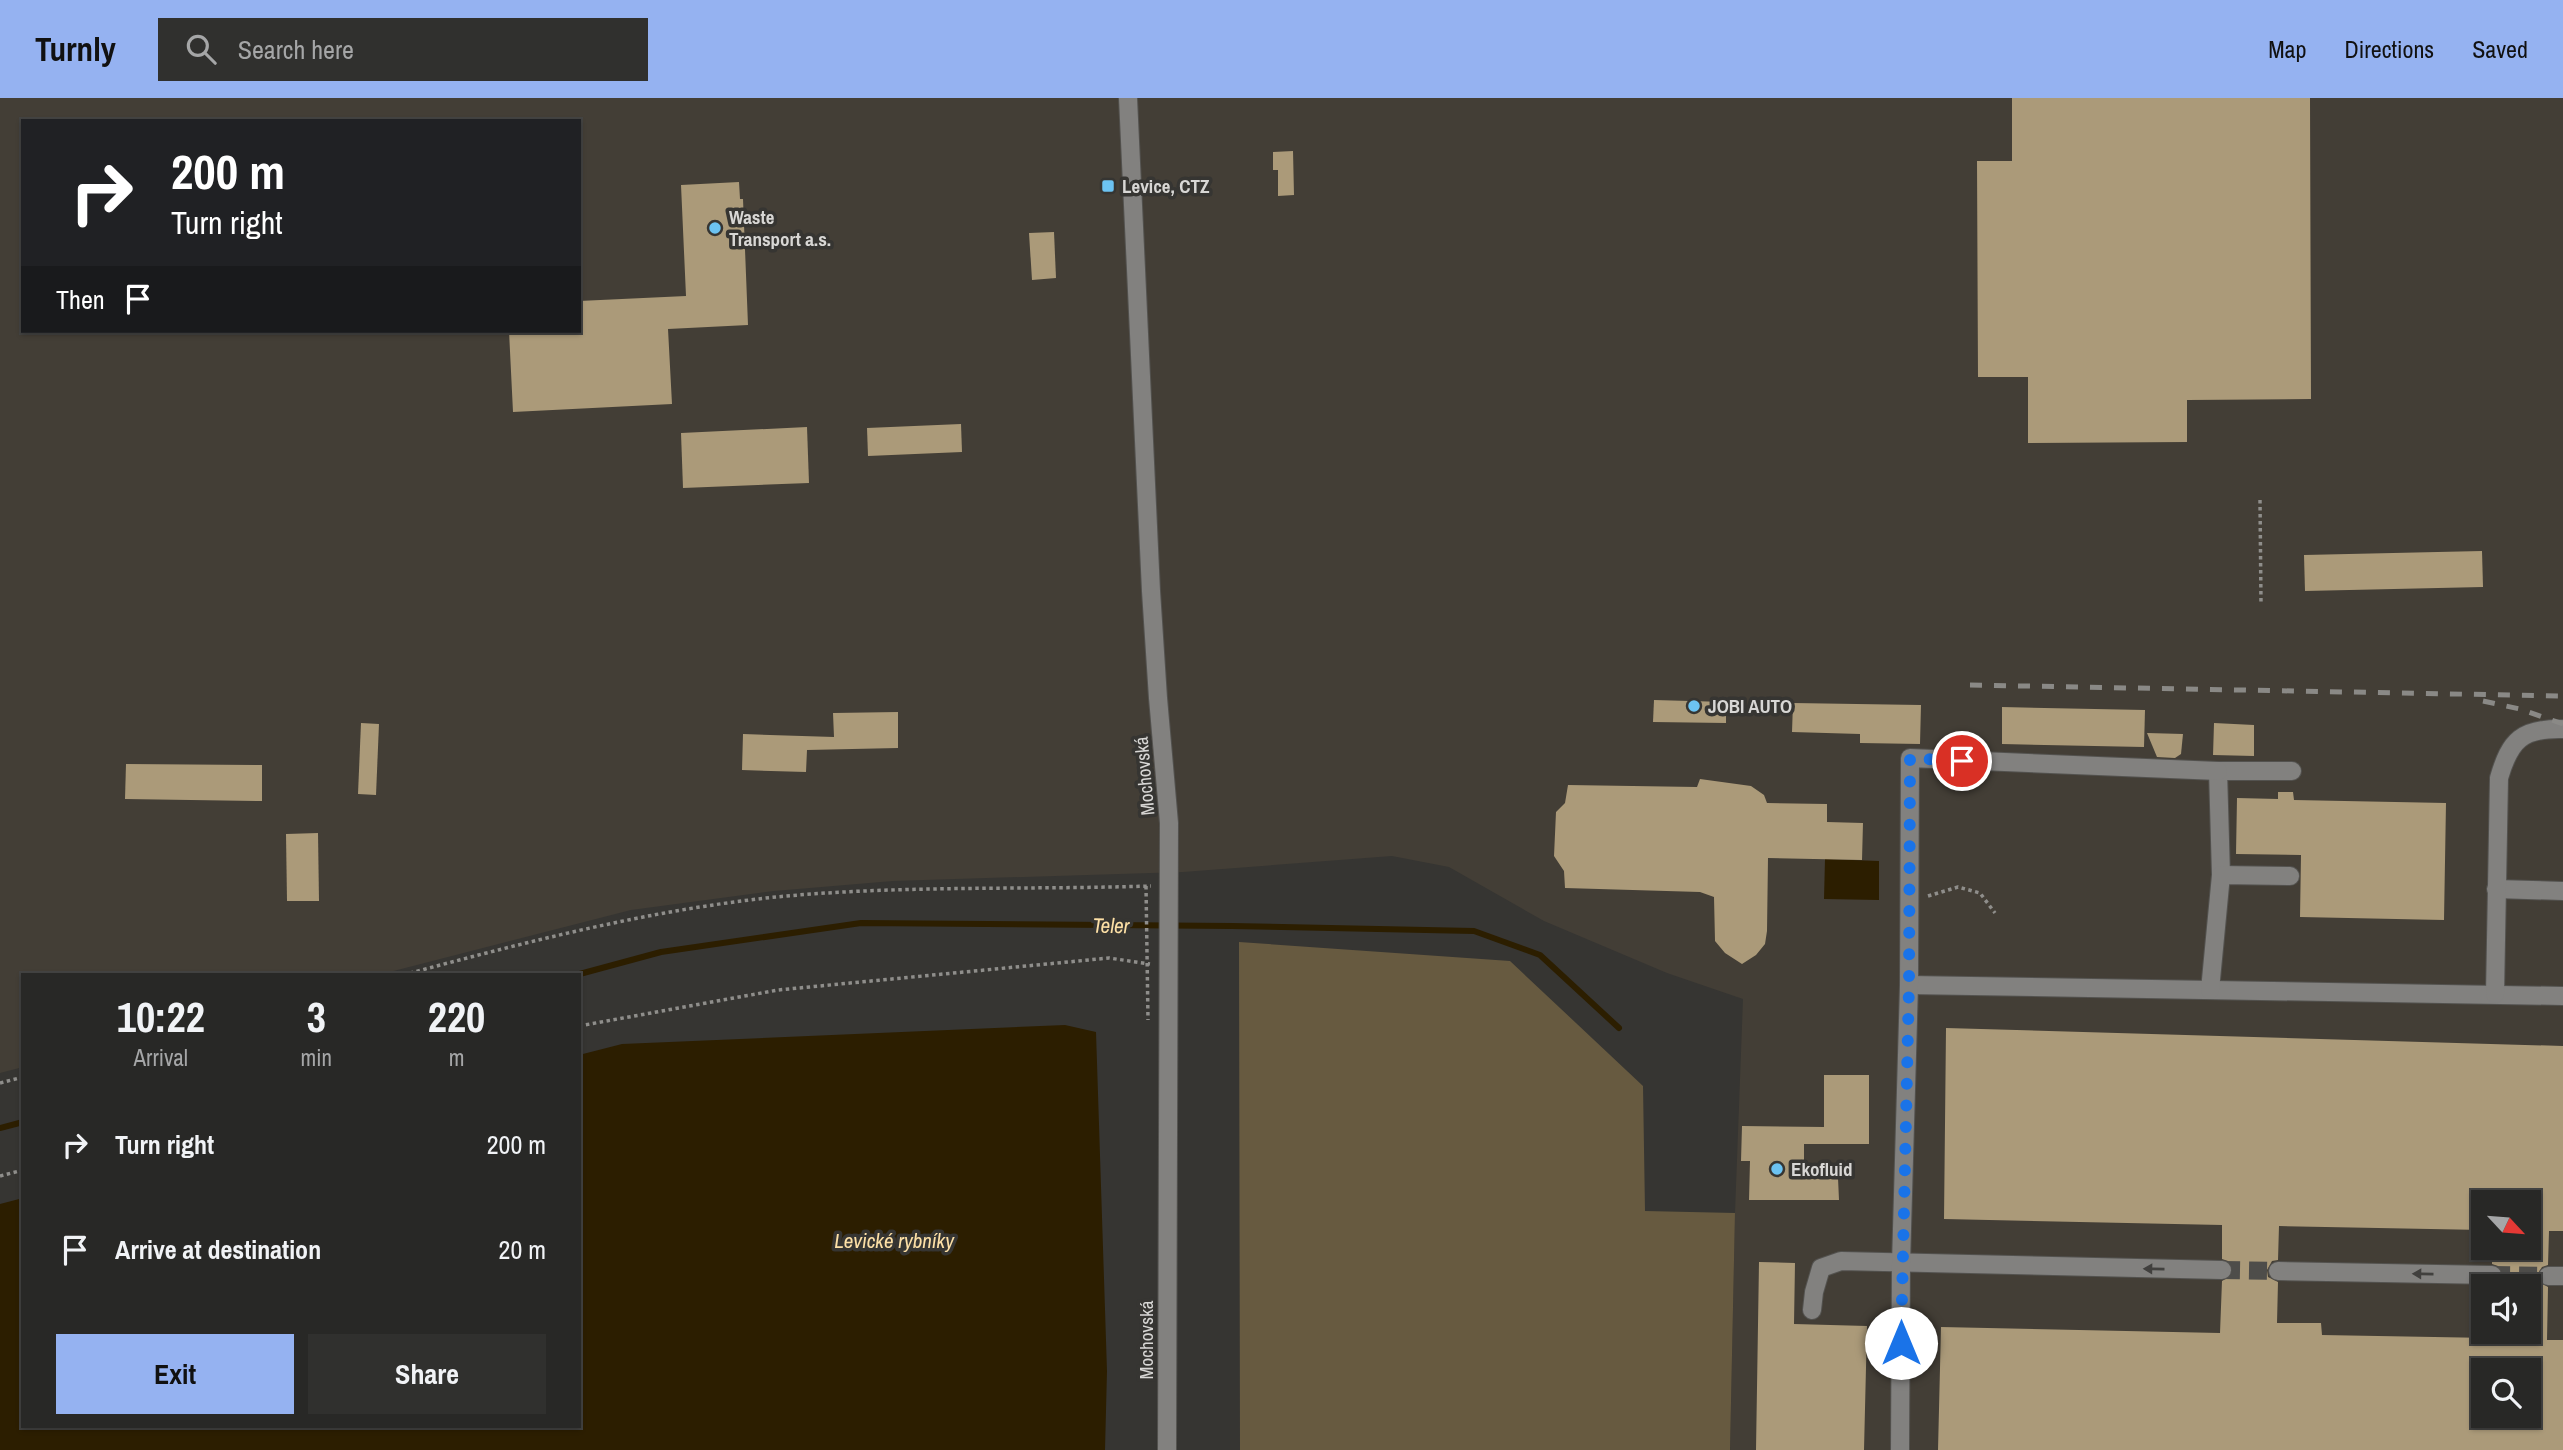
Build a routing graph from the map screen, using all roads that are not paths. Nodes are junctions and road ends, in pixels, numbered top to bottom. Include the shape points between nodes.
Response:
1 (1128, 98) edge
2 (2563, 729) edge
3 (2218, 771) junction
4 (2292, 771) dead end
5 (2221, 875) junction
6 (2290, 876) dead end
7 (2496, 888) junction
8 (2563, 891) edge
9 (1909, 985) junction
10 (2210, 990) junction
11 (2495, 994) junction
12 (2563, 996) edge
13 (1901, 1264) junction
14 (2222, 1270) tunnel mouth
15 (2278, 1271) tunnel mouth
16 (2471, 1275) tunnel mouth
17 (1812, 1310) dead end
18 (1167, 1450) edge
19 (1900, 1450) edge

1 - 18 street, Mochovská via 1143,440 1169,823
2 - 7 street via 2524,734 2506,755 2499,778
3 - 4 street
3 - 5 street
3 - 9 street via 1910,758
5 - 6 street
5 - 10 street
7 - 8 street
7 - 11 street
9 - 10 street
9 - 13 street
10 - 11 street
11 - 12 street
14 -> 13 street
13 - 17 street via 1841,1261 1821,1268
13 - 19 street
16 -> 15 street

